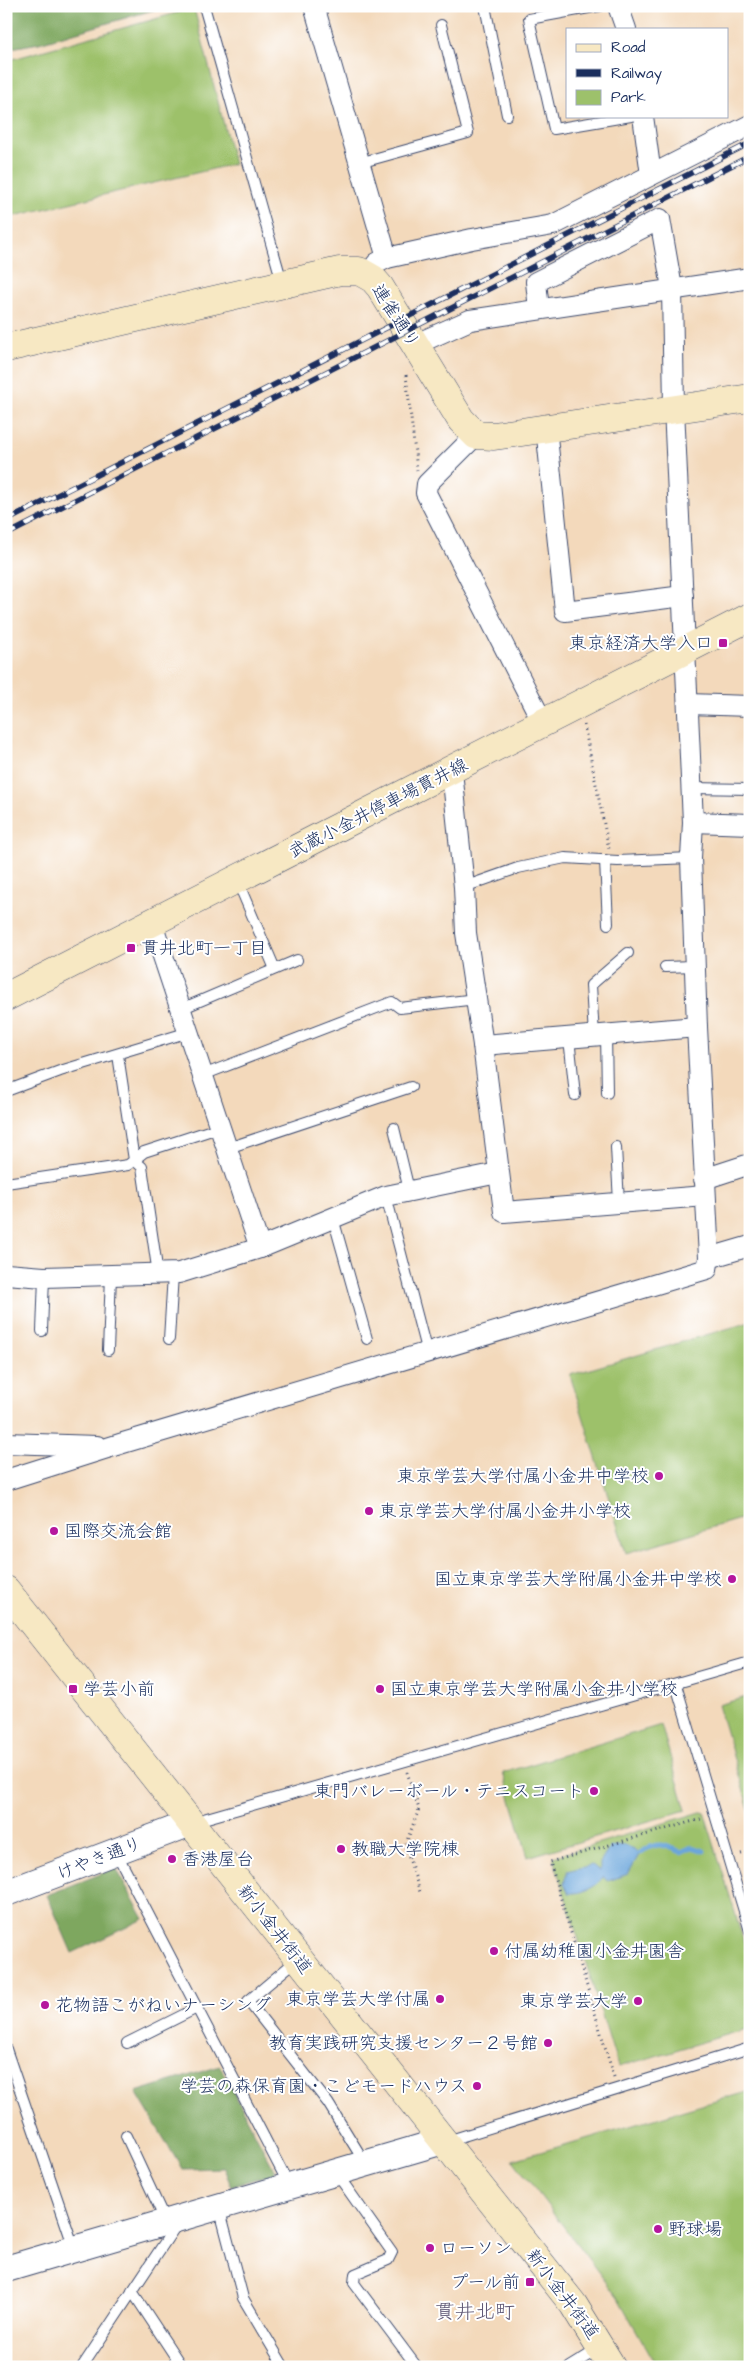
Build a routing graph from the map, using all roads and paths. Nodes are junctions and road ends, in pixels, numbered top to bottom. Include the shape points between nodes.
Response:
1 (204, 6) edge
2 (314, 6) edge
3 (485, 6) edge
4 (600, 6) edge
5 (618, 6) edge
6 (441, 25) dead end
7 (626, 28) edge
8 (507, 115) dead end
9 (619, 118) edge
10 (643, 118) edge
11 (750, 125) edge
12 (359, 163) junction
13 (651, 175) junction
14 (378, 267) junction
15 (750, 278) edge
16 (282, 283) junction
17 (672, 288) junction
18 (540, 309) junction
19 (414, 345) junction
20 (6, 348) edge
21 (750, 398) edge
22 (674, 408) junction
23 (546, 427) junction
24 (476, 435) junction
25 (427, 484) junction
26 (683, 596) junction
27 (750, 617) edge
28 (686, 650) junction
29 (688, 704) junction
30 (750, 706) edge
31 (583, 719) dead end
32 (543, 722) junction
33 (452, 771) junction
34 (691, 788) junction
35 (750, 789) edge
36 (693, 822) junction
37 (750, 824) edge
38 (691, 858) junction
39 (608, 860) junction
40 (237, 880) junction
41 (464, 887) junction
42 (152, 923) junction
43 (608, 924) dead end
44 (628, 953) dead end
45 (297, 960) dead end
46 (695, 966) junction
47 (666, 967) dead end
48 (275, 969) junction
49 (6, 997) edge
50 (476, 999) junction
51 (181, 1008) junction
52 (697, 1027) junction
53 (189, 1032) junction
54 (600, 1035) junction
55 (569, 1038) junction
56 (483, 1045) junction
57 (118, 1055) junction
58 (203, 1075) junction
59 (411, 1087) dead end
60 (6, 1091) edge
61 (608, 1092) dead end
62 (575, 1095) dead end
63 (221, 1128) junction
64 (394, 1128) dead end
65 (616, 1146) dead end
66 (228, 1148) junction
67 (134, 1160) junction
68 (750, 1164) edge
69 (498, 1173) junction
70 (6, 1183) edge
71 (705, 1187) junction
72 (408, 1190) junction
73 (386, 1196) junction
74 (619, 1203) junction
75 (333, 1218) junction
76 (750, 1246) edge
77 (260, 1248) junction
78 (709, 1258) junction
79 (6, 1274) edge
80 (166, 1274) junction
81 (111, 1276) junction
82 (44, 1277) junction
83 (42, 1331) dead end
84 (367, 1339) dead end
85 (169, 1340) dead end
86 (108, 1350) dead end
87 (427, 1353) junction
88 (6, 1443) edge
89 (112, 1447) junction
90 (6, 1480) edge
91 (6, 1590) edge
92 (750, 1662) edge
93 (676, 1685) junction
94 (404, 1762) junction
95 (715, 1815) junction
96 (191, 1823) junction
97 (116, 1852) junction
98 (6, 1893) edge
99 (421, 1895) dead end
100 (750, 1932) edge
101 (298, 1959) junction
102 (197, 2008) junction
103 (127, 2043) dead end
104 (750, 2048) edge
105 (6, 2049) edge
106 (618, 2089) junction
107 (126, 2136) dead end
108 (444, 2142) junction
109 (366, 2164) junction
110 (336, 2173) junction
111 (290, 2186) junction
112 (219, 2207) junction
113 (173, 2221) junction
114 (74, 2248) junction
115 (6, 2269) edge
116 (132, 2291) junction
117 (607, 2357) edge
118 (82, 2367) edge
119 (182, 2367) edge
120 (284, 2367) edge
121 (417, 2367) edge
122 (569, 2367) edge

1 - 16 lane
2 - 12 street
3 - 8 lane
4 - 9 lane via 529,19 554,129
5 - 7 street
6 - 12 lane via 468,133
10 - 13 street
11 - 13 street
12 - 14 street
13 - 14 street via 554,225 472,239
14 - 16 main road, 連雀通り
14 - 19 main road, 連雀通り via 380,287
15 - 17 street
16 - 20 main road, 連雀通り
17 - 18 street
17 - 18 street via 660,219 536,282
17 - 22 street
18 - 19 street via 470,320
19 - 24 main road, 連雀通り via 464,424
19 - 25 path via 405,361 418,482
21 - 22 main road
22 - 23 main road
22 - 26 street
23 - 24 main road via 494,436
23 - 26 street via 565,611
24 - 25 street
25 - 32 street via 426,494
26 - 28 street
27 - 28 main road, 武蔵小金井停車場貫井線
28 - 29 street
28 - 32 main road, 武蔵小金井停車場貫井線
29 - 30 street
29 - 34 street
31 - 39 path
32 - 33 main road, 武蔵小金井停車場貫井線
33 - 40 main road, 武蔵小金井停車場貫井線
33 - 41 street
34 - 35 lane
34 - 36 street
36 - 37 street
36 - 38 street
38 - 39 lane
38 - 46 street
39 - 41 lane via 564,858 518,868
39 - 43 lane
40 - 42 main road, 武蔵小金井停車場貫井線
40 - 48 lane
41 - 50 street via 466,933
42 - 49 main road, 武蔵小金井停車場貫井線
42 - 51 street
44 - 54 lane via 591,985
45 - 48 lane
46 - 47 lane
46 - 52 street
48 - 51 lane
50 - 56 street
50 - 58 lane via 400,1008 392,1002
51 - 53 street
52 - 54 street
52 - 71 street
53 - 57 lane
53 - 58 street
54 - 55 street
54 - 61 lane
55 - 56 street
55 - 62 lane
56 - 69 street
57 - 60 lane via 60,1071
57 - 67 lane
58 - 63 street
59 - 66 lane
63 - 66 street
63 - 67 lane via 144,1152
64 - 72 lane
65 - 74 lane
66 - 77 street
67 - 70 lane via 128,1165
67 - 80 lane via 142,1167
68 - 71 street
69 - 72 street
69 - 74 street via 504,1212
71 - 74 street
71 - 78 street
72 - 73 street
73 - 75 street
73 - 87 lane
75 - 77 street
75 - 84 lane
76 - 78 street
77 - 80 street
78 - 87 street via 708,1269 698,1274
79 - 82 street
80 - 81 street
80 - 85 lane
81 - 82 street
81 - 86 lane
82 - 83 lane
87 - 89 street
88 - 89 street
89 - 90 street
91 - 96 main road, 新小金井街道
92 - 93 lane
93 - 94 lane
93 - 95 lane
94 - 96 lane
94 - 99 path via 419,1809 405,1846
95 - 100 lane
95 - 106 path via 550,1862
96 - 97 street, けやき通り
96 - 101 main road, 新小金井街道
97 - 98 street, けやき通り
97 - 102 lane
101 - 108 main road, 新小金井街道
101 - 109 lane via 248,2001 328,2103
102 - 103 lane
102 - 111 lane
104 - 106 lane
105 - 114 lane
106 - 108 lane
107 - 113 lane
108 - 109 street
108 - 117 main road, 新小金井街道 via 573,2304
109 - 110 street
110 - 111 street
110 - 121 lane via 392,2252 388,2260 356,2274 354,2284
111 - 112 street
112 - 113 street
112 - 120 lane via 243,2298
113 - 114 street
113 - 116 lane
114 - 115 street
116 - 118 lane
116 - 119 lane
117 - 122 lane

